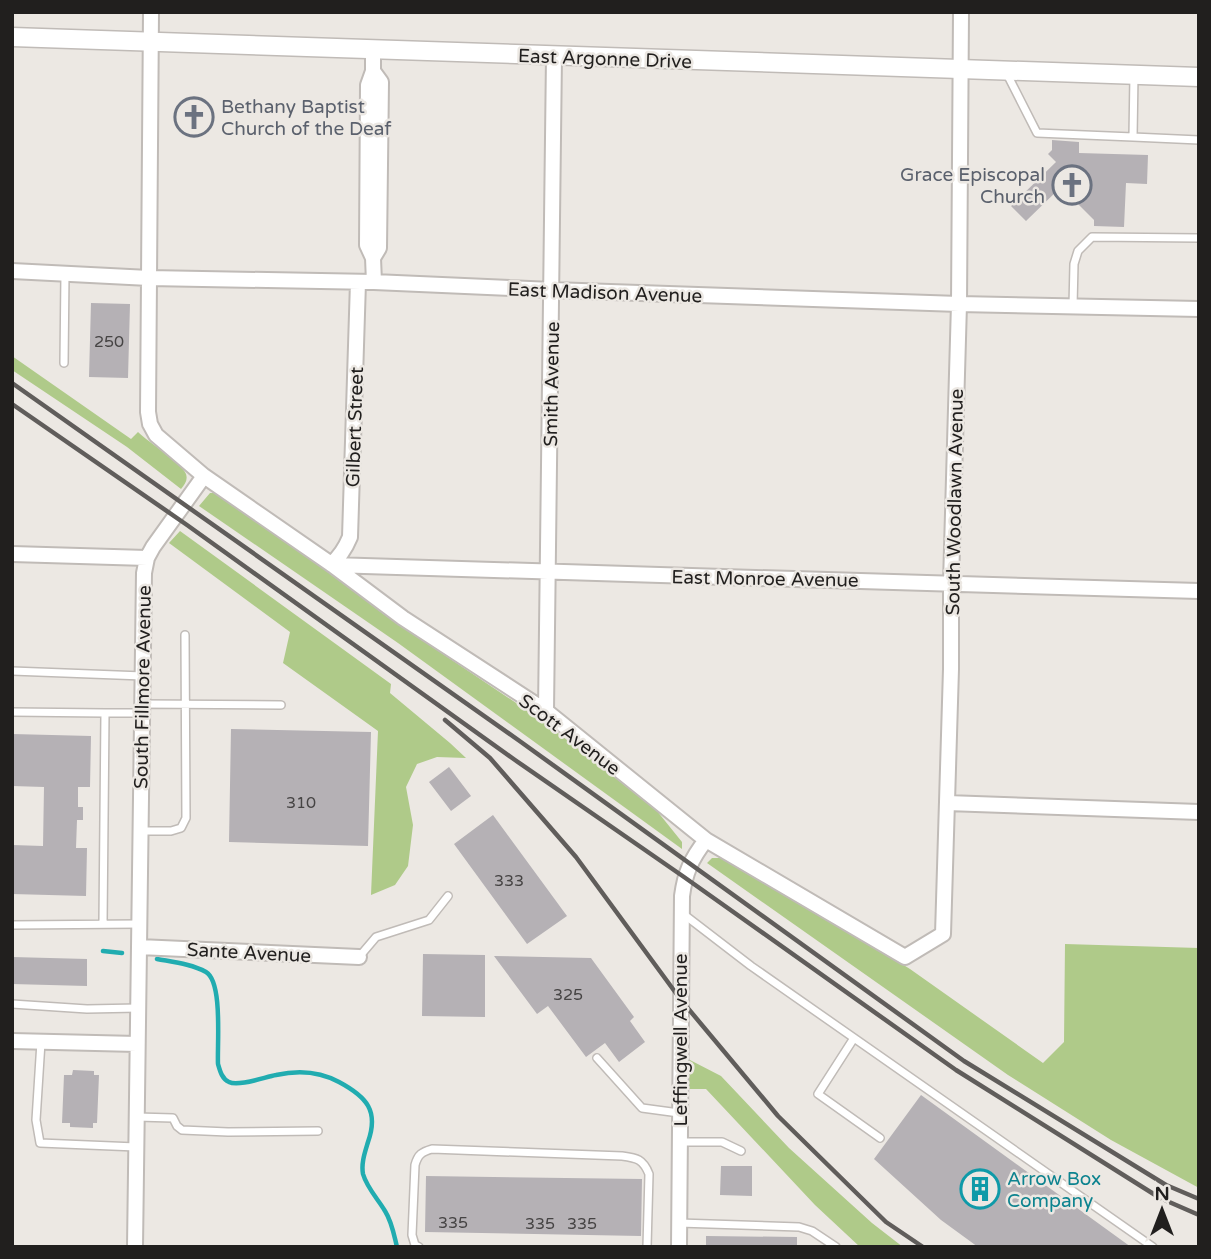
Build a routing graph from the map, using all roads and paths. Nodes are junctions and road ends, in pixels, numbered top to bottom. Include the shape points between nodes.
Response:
1 (151, 12) edge
2 (961, 12) edge
3 (12, 37) edge
4 (150, 43) junction
5 (373, 50) junction
6 (554, 56) junction
7 (960, 69) junction
8 (1006, 71) junction
9 (1134, 75) junction
10 (1199, 77) edge
11 (1133, 137) junction
12 (1199, 140) edge
13 (1199, 239) edge
14 (12, 271) edge
15 (65, 274) junction
16 (149, 278) junction
17 (358, 282) junction
18 (374, 282) junction
19 (552, 290) junction
20 (960, 304) junction
21 (1073, 306) junction
22 (1199, 309) edge
23 (64, 363) dead end
24 (204, 476) junction
25 (12, 554) edge
26 (147, 558) junction
27 (331, 565) junction
28 (548, 573) junction
29 (951, 583) junction
30 (1199, 591) edge
31 (185, 635) dead end
32 (12, 671) edge
33 (143, 676) junction
34 (186, 705) junction
35 (281, 705) dead end
36 (142, 709) junction
37 (546, 711) junction
38 (12, 712) edge
39 (106, 713) junction
40 (947, 803) junction
41 (1199, 812) edge
42 (141, 831) junction
43 (706, 840) junction
44 (448, 896) dead end
45 (681, 913) junction
46 (103, 924) junction
47 (139, 924) junction
48 (12, 925) edge
49 (943, 934) joint
50 (139, 947) junction
51 (359, 957) joint
52 (12, 1004) edge
53 (138, 1008) junction
54 (854, 1038) junction
55 (12, 1041) edge
56 (41, 1042) junction
57 (137, 1044) junction
58 (597, 1058) dead end
59 (680, 1113) junction
60 (136, 1117) junction
61 (318, 1131) dead end
62 (880, 1138) dead end
63 (680, 1142) junction
64 (136, 1147) junction
65 (741, 1151) dead end
66 (679, 1223) junction
67 (135, 1247) edge
68 (419, 1247) edge
69 (647, 1247) edge
70 (679, 1247) edge
71 (836, 1247) edge
72 (1153, 1247) edge

1 - 4 street
2 - 7 street, South Woodlawn Avenue
3 - 4 street, East Argonne Drive
4 - 5 street, East Argonne Drive
4 - 16 street
5 - 6 street, East Argonne Drive
5 - 18 street via 367,245
6 - 7 street, East Argonne Drive
6 - 19 street, Smith Avenue
7 - 8 street, East Argonne Drive
7 - 20 street, South Woodlawn Avenue
8 - 9 street, East Argonne Drive
8 - 11 lane via 1037,132
9 - 10 street, East Argonne Drive
9 - 11 lane
11 - 12 lane
13 - 21 lane via 1093,237 1078,251 1074,264
14 - 15 street, East Madison Avenue
15 - 16 street, East Madison Avenue
15 - 23 lane
16 - 17 street, East Madison Avenue
16 - 24 street via 150,424 156,435
17 - 18 street, East Madison Avenue
17 - 27 street, Gilbert Street via 350,537
18 - 19 street, East Madison Avenue
19 - 20 street, East Madison Avenue
19 - 28 street, Smith Avenue
20 - 21 street, East Madison Avenue
20 - 29 street, South Woodlawn Avenue
21 - 22 street, East Madison Avenue
24 - 26 street, South Fillmore Avenue
24 - 27 street, Scott Avenue
25 - 26 street
26 - 33 street, South Fillmore Avenue
27 - 28 street, East Monroe Avenue
27 - 37 street, Scott Avenue
28 - 29 street, East Monroe Avenue
28 - 37 street, Smith Avenue
29 - 30 street, East Monroe Avenue
29 - 40 street, South Woodlawn Avenue
31 - 34 lane
32 - 33 lane
33 - 36 street, South Fillmore Avenue
34 - 35 lane
34 - 36 lane
34 - 42 lane via 186,818 181,828 171,831
36 - 39 lane
36 - 42 street, South Fillmore Avenue
37 - 43 street, Scott Avenue
38 - 39 lane
39 - 46 lane
40 - 41 street
40 - 49 street, South Woodlawn Avenue
42 - 47 street, South Fillmore Avenue
43 - 45 street, Leffingwell Avenue via 684,877
43 - 49 street, Scott Avenue via 905,957
44 - 51 lane via 429,920 376,937
45 - 54 lane
45 - 59 street, Leffingwell Avenue
46 - 47 lane
46 - 48 lane
47 - 50 street, South Fillmore Avenue
50 - 51 street, Sante Avenue
50 - 53 street, South Fillmore Avenue
52 - 53 lane
53 - 57 street, South Fillmore Avenue
54 - 62 lane via 818,1094
54 - 72 lane
55 - 56 street
56 - 57 street
56 - 64 lane via 36,1120 40,1143
57 - 60 street, South Fillmore Avenue
58 - 59 lane via 642,1108
59 - 63 street, Leffingwell Avenue
60 - 61 lane via 173,1118 182,1130
60 - 64 street, South Fillmore Avenue
63 - 65 lane via 722,1142
63 - 66 street, Leffingwell Avenue
64 - 67 street, South Fillmore Avenue
66 - 70 street, Leffingwell Avenue
66 - 71 lane via 799,1227
68 - 69 lane via 412,1235 415,1164 422,1152 432,1149 635,1158 645,1163 649,1174

